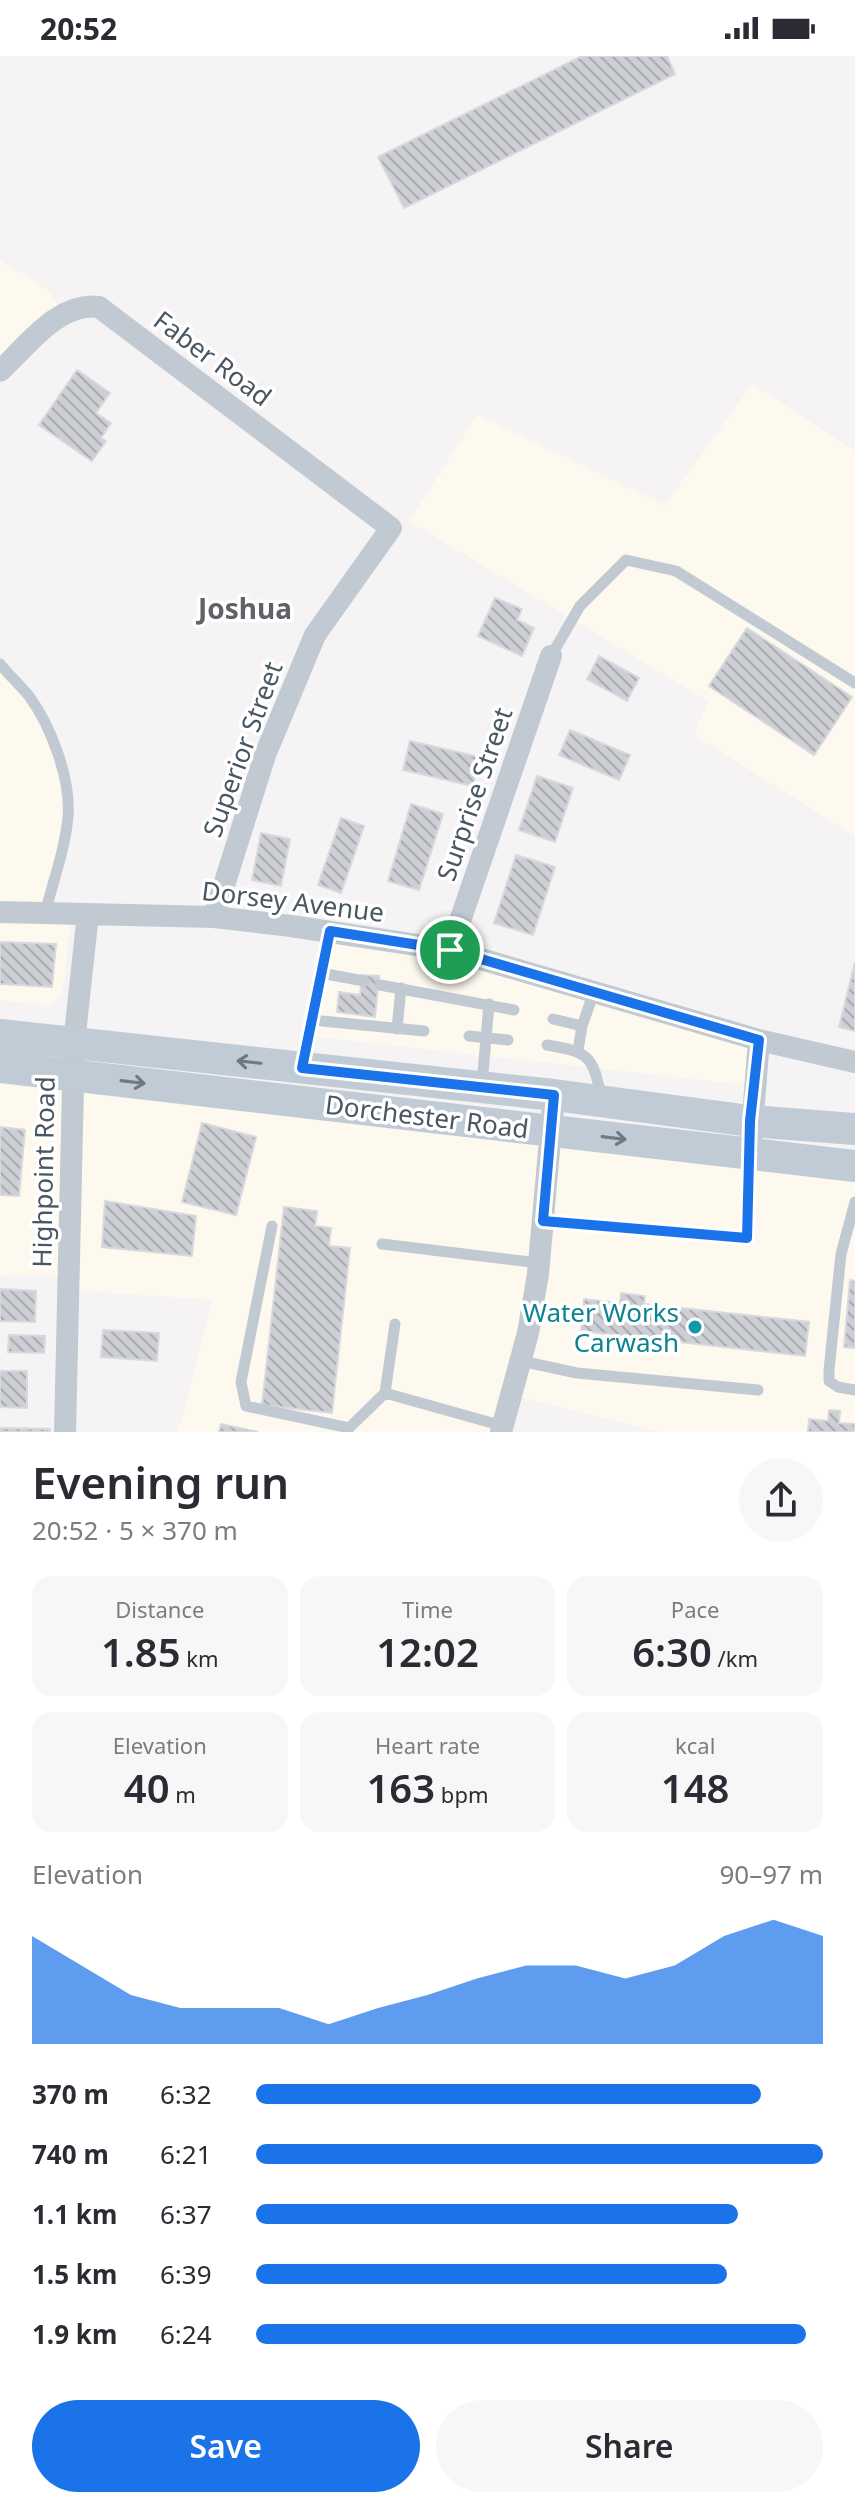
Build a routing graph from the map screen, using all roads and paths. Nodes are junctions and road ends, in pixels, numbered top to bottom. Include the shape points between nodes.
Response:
1 (0, 371) edge
2 (391, 528) joint
3 (551, 656) joint
4 (0, 664) edge
5 (855, 683) edge
6 (0, 912) edge
7 (45, 913) junction
8 (88, 914) junction
9 (214, 917) junction
10 (330, 931) junction
11 (450, 950) junction
12 (321, 973) junction
13 (364, 981) dead end
14 (380, 985) dead end
15 (401, 988) junction
16 (594, 992) junction
17 (489, 1004) junction
18 (514, 1010) dead end
19 (553, 1019) dead end
20 (312, 1020) junction
21 (582, 1026) junction
22 (397, 1029) junction
23 (424, 1031) dead end
24 (0, 1035) edge
25 (469, 1036) dead end
26 (486, 1038) junction
27 (508, 1040) dead end
28 (759, 1040) junction
29 (74, 1043) junction
30 (547, 1045) dead end
31 (578, 1050) junction
32 (855, 1062) edge
33 (0, 1067) edge
34 (302, 1068) junction
35 (73, 1075) junction
36 (481, 1087) junction
37 (554, 1095) junction
38 (602, 1101) junction
39 (750, 1121) junction
40 (855, 1129) edge
41 (551, 1131) junction
42 (750, 1154) junction
43 (855, 1166) edge
44 (855, 1202) edge
45 (543, 1221) junction
46 (272, 1226) dead end
47 (851, 1238) edge
48 (382, 1244) dead end
49 (539, 1263) junction
50 (395, 1324) dead end
51 (521, 1361) junction
52 (758, 1390) dead end
53 (855, 1390) edge
54 (385, 1393) junction
55 (502, 1429) edge
56 (65, 1432) edge

1 - 2 street, Faber Road via 63,312 99,307
2 - 9 street, Superior Street via 315,635 265,755
3 - 5 lane via 580,606 626,560 676,571
3 - 11 street, Surprise Street
4 - 7 lane via 30,698 66,776 66,830
6 - 7 street, Dorsey Avenue
7 - 8 street, Dorsey Avenue
8 - 9 street, Dorsey Avenue
8 - 29 street, Highpoint Road
9 - 10 street, Dorsey Avenue
10 - 11 street, Dorsey Avenue
10 - 12 lane
11 - 16 street, Dorsey Avenue
12 - 13 lane
12 - 20 lane
14 - 15 lane
15 - 17 lane
15 - 22 lane
16 - 21 lane
16 - 28 street, Dorsey Avenue
17 - 18 lane
17 - 26 lane
19 - 21 lane
20 - 22 lane
20 - 34 lane
21 - 31 lane
22 - 23 lane
24 - 29 main road, Dorchester Road
25 - 26 lane
26 - 27 lane
26 - 36 lane
28 - 32 street, Dorsey Avenue
28 - 39 street
34 -> 29 main road, Dorchester Road
29 - 35 street, Highpoint Road
30 - 31 lane
31 - 38 lane via 596,1068
33 - 35 main road, Dorchester Road
34 - 36 main road, Dorchester Road
35 -> 41 main road, Dorchester Road
35 - 56 street, Highpoint Road
36 - 37 main road, Dorchester Road
37 - 38 main road, Dorchester Road
37 - 41 street
38 - 39 main road, Dorchester Road
39 - 40 main road, Dorchester Road
39 - 42 street
41 -> 42 main road, Dorchester Road
41 - 45 street
42 - 43 main road, Dorchester Road
42 - 45 lane via 747,1238
44 - 47 lane
45 - 49 street
46 - 54 lane via 241,1382 246,1406 349,1428
47 - 53 lane via 841,1254 829,1381
48 - 49 lane
49 - 51 street
50 - 54 lane
51 - 52 lane via 577,1373
51 - 55 street
54 - 55 lane

